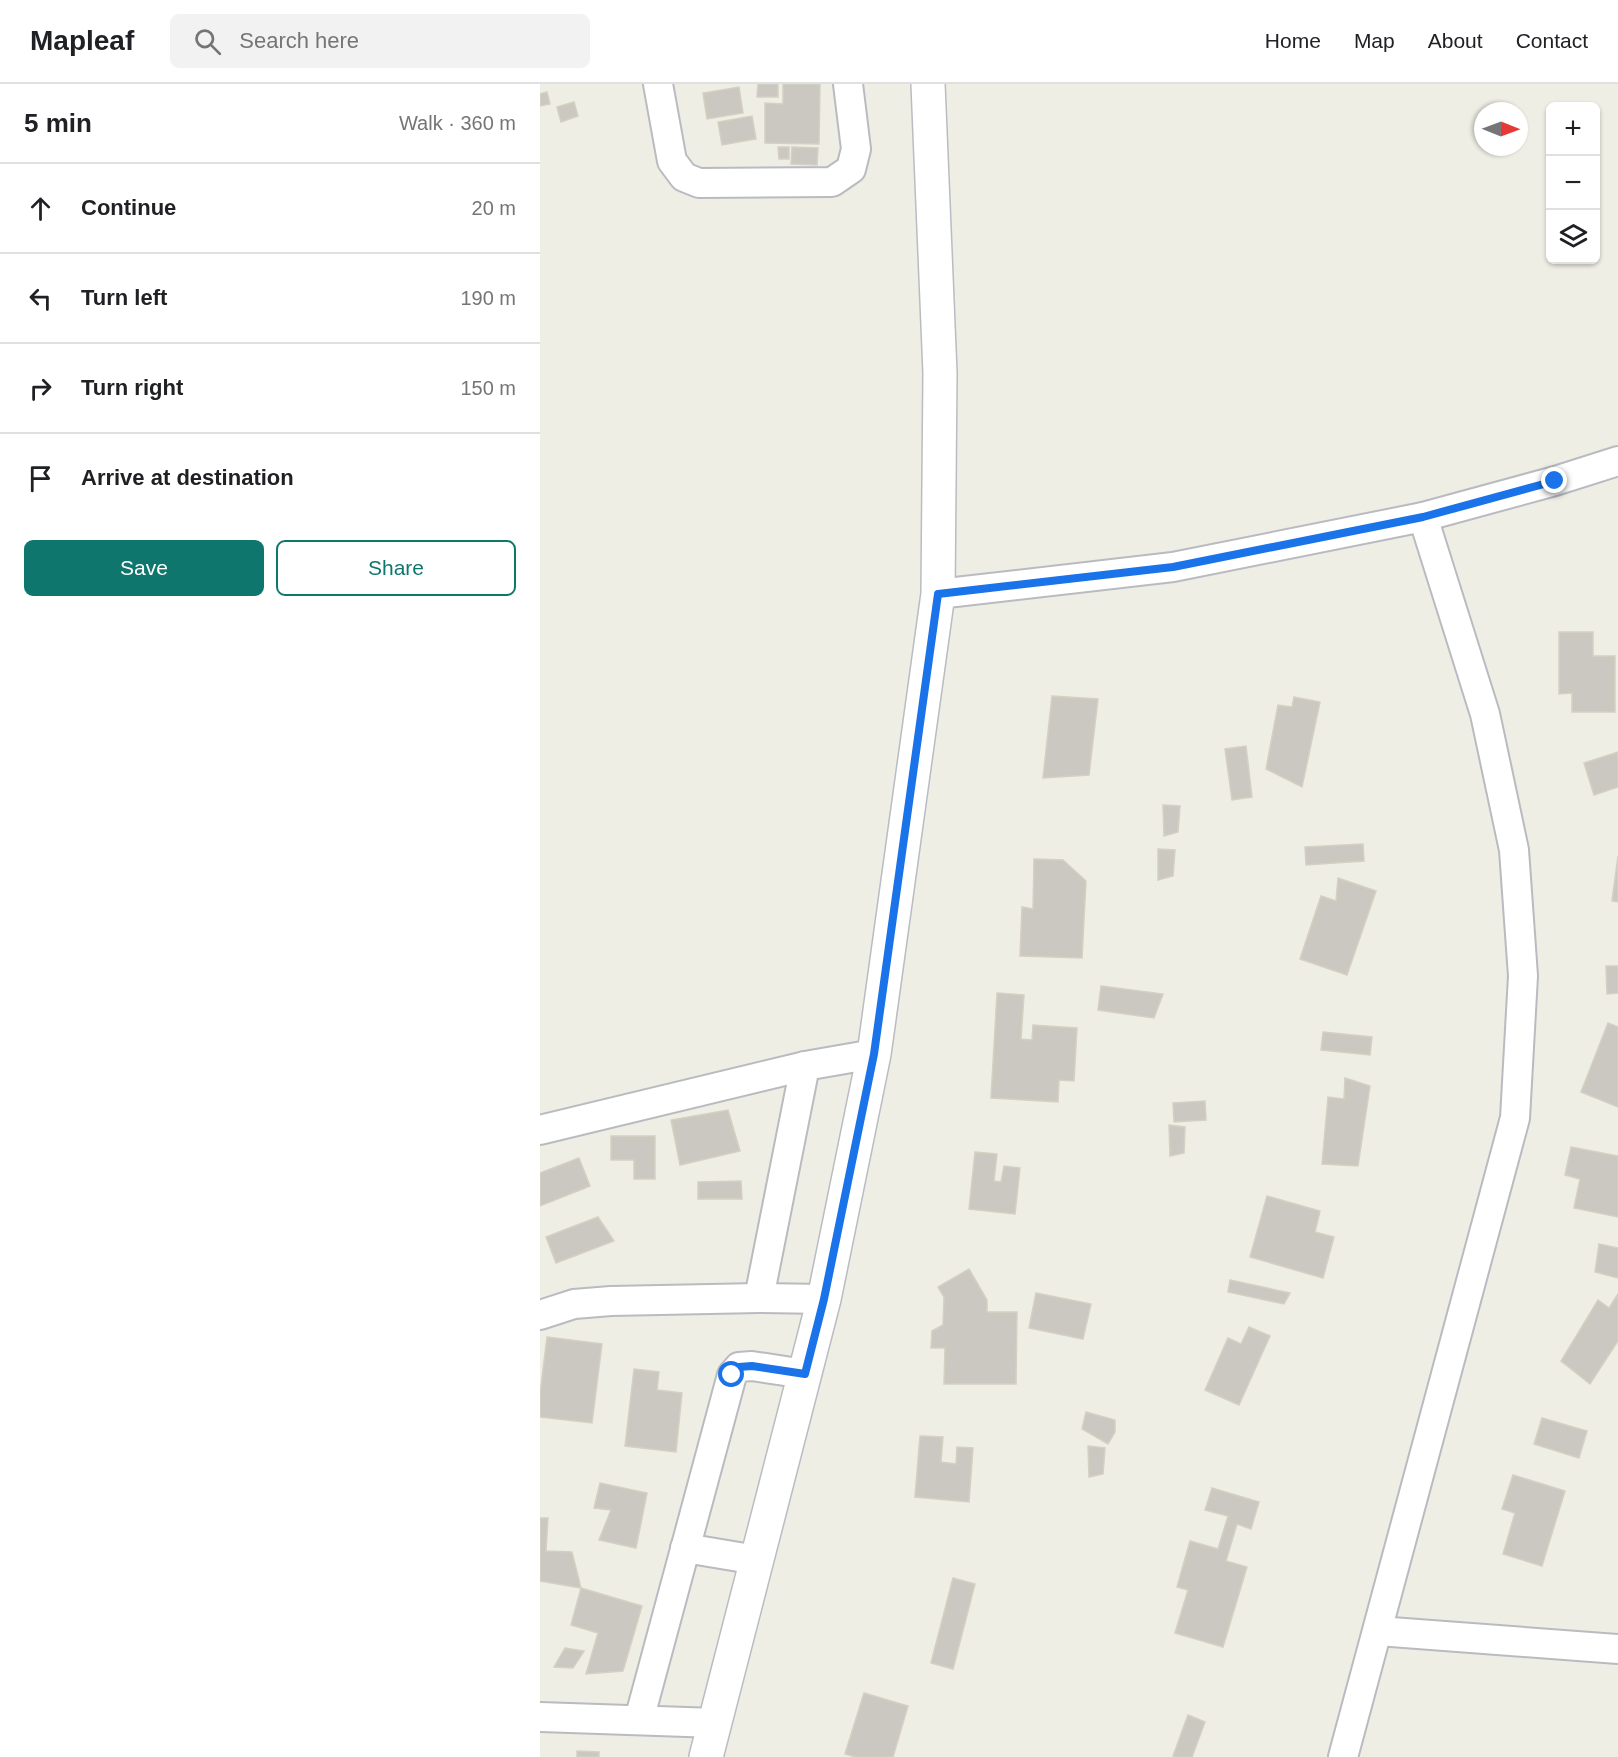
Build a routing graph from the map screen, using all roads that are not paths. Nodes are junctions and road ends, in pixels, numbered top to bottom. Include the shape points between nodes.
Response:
1 (658, 84) edge
2 (848, 84) edge
3 (928, 84) edge
4 (1618, 460) edge
5 (1423, 517) junction
6 (938, 594) junction
7 (874, 1054) junction
8 (805, 1066) junction
9 (540, 1130) edge
10 (759, 1298) junction
11 (824, 1299) junction
12 (540, 1315) edge
13 (805, 1374) junction
14 (685, 1548) junction
15 (757, 1560) junction
16 (1378, 1631) junction
17 (1618, 1649) edge
18 (540, 1717) edge
19 (639, 1720) junction
20 (716, 1723) junction
21 (706, 1757) edge
22 (1343, 1757) edge

1 - 2 street via 672,161 684,177 699,183 832,182 851,169 856,149
3 - 6 street via 940,373
4 - 5 street
5 - 6 street via 1173,567
5 - 16 street via 1485,714 1514,850 1523,976 1515,1118
6 - 7 street
7 - 8 street
7 - 11 street
8 - 9 street
8 - 10 street
10 - 11 street
10 - 12 street via 611,1301 574,1304
11 - 13 street
13 - 14 street via 752,1366 739,1367 732,1375
13 - 15 street
14 - 15 street
14 - 19 street
15 - 20 street
16 - 17 street
16 - 22 street
18 - 19 street
19 - 20 street
20 - 21 street

